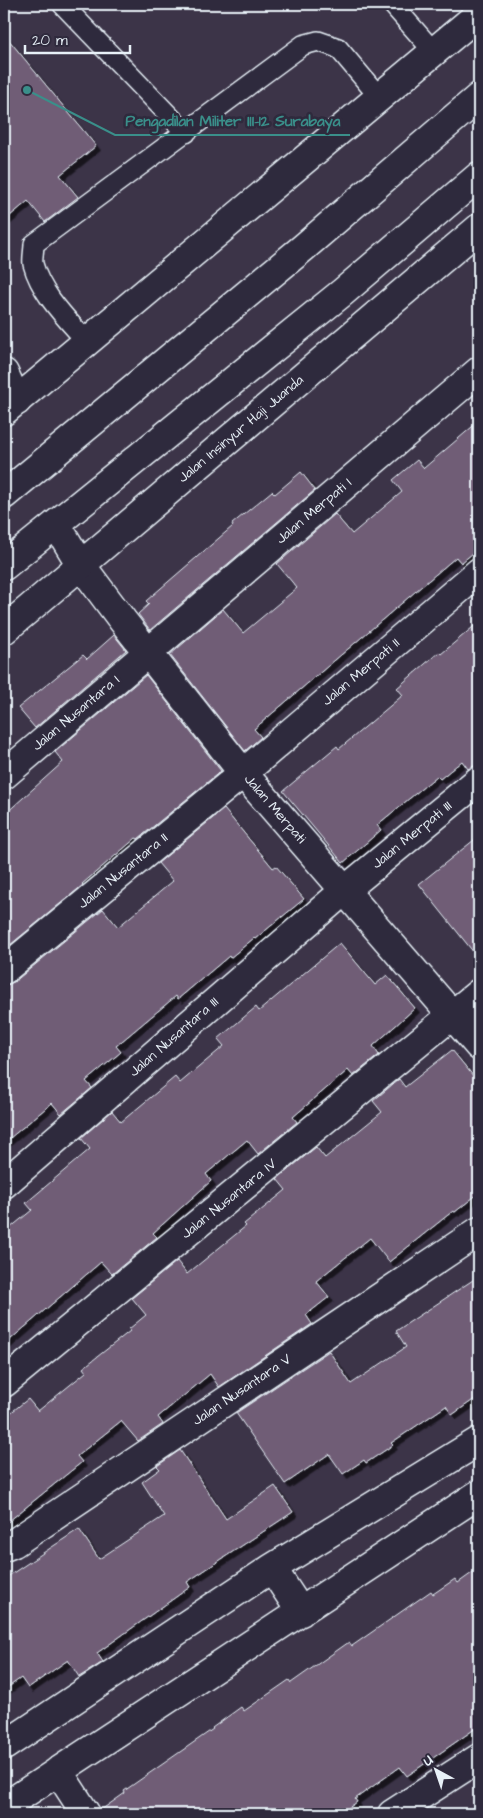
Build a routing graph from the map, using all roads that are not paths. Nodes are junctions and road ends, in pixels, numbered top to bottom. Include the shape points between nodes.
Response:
1 (62, 4) edge
2 (392, 4) edge
3 (479, 14) edge
4 (434, 52) junction
5 (479, 97) edge
6 (380, 98) junction
7 (186, 133) junction
8 (479, 176) edge
9 (479, 228) edge
10 (87, 342) junction
11 (479, 371) edge
12 (4, 373) edge
13 (10, 406) edge
14 (4, 495) edge
15 (56, 524) junction
16 (81, 565) junction
17 (4, 566) edge
18 (479, 572) edge
19 (4, 630) edge
20 (149, 652) junction
21 (243, 773) junction
22 (4, 775) edge
23 (479, 780) edge
24 (345, 890) junction
25 (4, 970) edge
26 (479, 994) edge
27 (454, 1015) junction
28 (479, 1046) edge
29 (4, 1184) edge
30 (479, 1232) edge
31 (4, 1382) edge
32 (479, 1441) edge
33 (479, 1494) edge
34 (4, 1547) edge
35 (272, 1568) junction
36 (301, 1612) junction
37 (4, 1746) edge
38 (479, 1758) edge
39 (58, 1771) junction
40 (4, 1808) edge
41 (86, 1814) edge
42 (392, 1814) edge

1 - 7 lane
2 - 4 lane
3 - 4 main road
4 - 6 main road
5 - 14 main road via 303,248
6 - 7 lane via 338,48 318,42 302,45
6 - 10 main road
7 - 10 lane via 34,244 33,262 40,282
8 - 15 main road via 343,292
9 - 16 main road, Jalan Insinyur Haji Juanda
10 - 13 main road
11 - 20 main road, Jalan Merpati I
12 - 13 main road
15 - 16 main road, Jalan Merpati
15 - 17 main road
16 - 19 main road, Jalan Insinyur Haji Juanda
16 - 20 main road, Jalan Merpati
18 - 21 main road, Jalan Merpati II
20 - 21 main road, Jalan Merpati
20 - 22 main road, Jalan Nusantara I
21 - 24 main road, Jalan Merpati
21 - 25 main road, Jalan Nusantara II
23 - 24 main road, Jalan Merpati III
24 - 27 main road, Jalan Merpati
24 - 29 main road, Jalan Nusantara III
26 - 27 main road, Jalan Nusantara IV
27 - 28 main road, Jalan Merpati
27 - 31 main road, Jalan Nusantara IV
30 - 34 main road, Jalan Nusantara V
32 - 35 main road
33 - 36 main road
35 - 36 main road
35 - 37 main road
36 - 39 main road
38 - 42 main road
39 - 40 main road
39 - 41 main road

